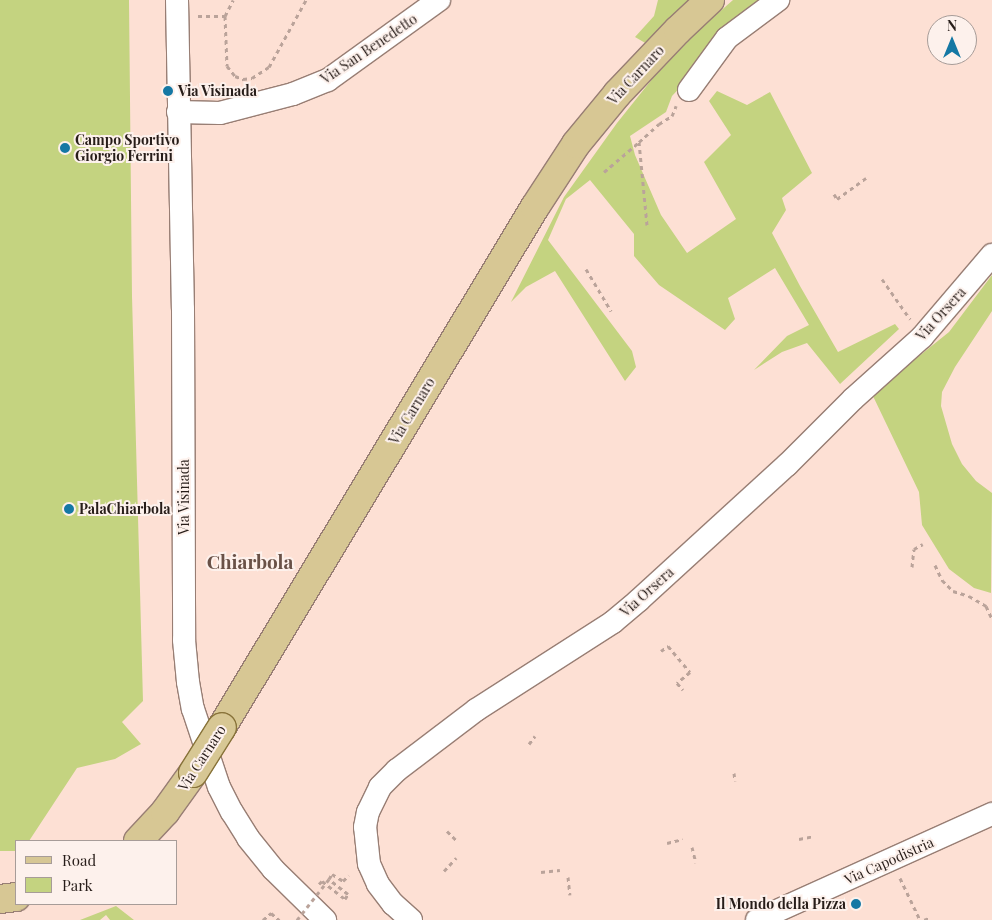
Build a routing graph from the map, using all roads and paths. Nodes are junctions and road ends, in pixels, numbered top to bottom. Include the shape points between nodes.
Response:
1 (177, 0) edge
2 (233, 0) edge
3 (306, 0) edge
4 (439, 0) edge
5 (710, 0) edge
6 (778, 0) edge
7 (198, 16) dead end
8 (225, 16) junction
9 (689, 90) joint
10 (178, 112) junction
11 (639, 142) junction
12 (604, 172) dead end
13 (866, 178) dead end
14 (834, 194) dead end
15 (647, 225) dead end
16 (992, 255) edge
17 (586, 269) dead end
18 (882, 279) dead end
19 (611, 311) dead end
20 (914, 325) dead end
21 (923, 544) dead end
22 (935, 566) dead end
23 (912, 567) dead end
24 (992, 619) edge
25 (661, 651) dead end
26 (683, 690) dead end
27 (535, 736) dead end
28 (530, 744) dead end
29 (734, 772) dead end
30 (735, 781) dead end
31 (992, 814) edge
32 (447, 832) dead end
33 (814, 836) dead end
34 (682, 839) dead end
35 (799, 839) dead end
36 (139, 840) edge
37 (458, 842) dead end
38 (667, 843) dead end
39 (692, 847) dead end
40 (456, 858) dead end
41 (696, 864) dead end
42 (560, 870) dead end
43 (444, 871) dead end
44 (540, 872) dead end
45 (899, 875) dead end
46 (568, 877) dead end
47 (329, 878) junction
48 (322, 881) dead end
49 (343, 881) dead end
50 (570, 895) dead end
51 (15, 897) edge
52 (0, 899) edge
53 (263, 920) edge
54 (279, 920) edge
55 (296, 920) edge
56 (325, 920) edge
57 (411, 920) edge
58 (757, 920) edge
59 (920, 920) edge

1 - 10 street, Via Visinada
2 - 8 path
3 - 8 path via 269,67 252,78 235,76 227,66
4 - 10 street, Via San Benedetto via 328,80 293,94 220,113
5 - 36 main road, Via Carnaro, bridge via 617,94 576,144 534,207 193,773 165,812
6 - 9 street via 727,38
7 - 8 path
9 - 11 path via 678,100 672,116
10 - 56 street, Via Visinada via 183,309 184,640 188,682 193,709 219,786 232,812 272,869
11 - 12 path
11 - 15 path
13 - 14 path via 837,199
16 - 57 street, Via Orsera via 922,336 639,600 613,622 476,710 380,786 365,827 369,864 378,884 393,904
17 - 19 path
18 - 20 path
21 - 23 path via 914,549
22 - 24 path via 953,591 986,606
25 - 26 path via 668,646 690,672 678,683
27 - 28 path
29 - 30 path
31 - 58 street, Via Capodistria
32 - 37 path
33 - 35 path
34 - 38 path
39 - 41 path
40 - 43 path
42 - 44 path
45 - 59 path
46 - 50 path
47 - 48 path via 348,894 345,899
47 - 49 path via 332,874
47 - 55 path, bridge
51 - 52 main road
53 - 54 path via 271,913

